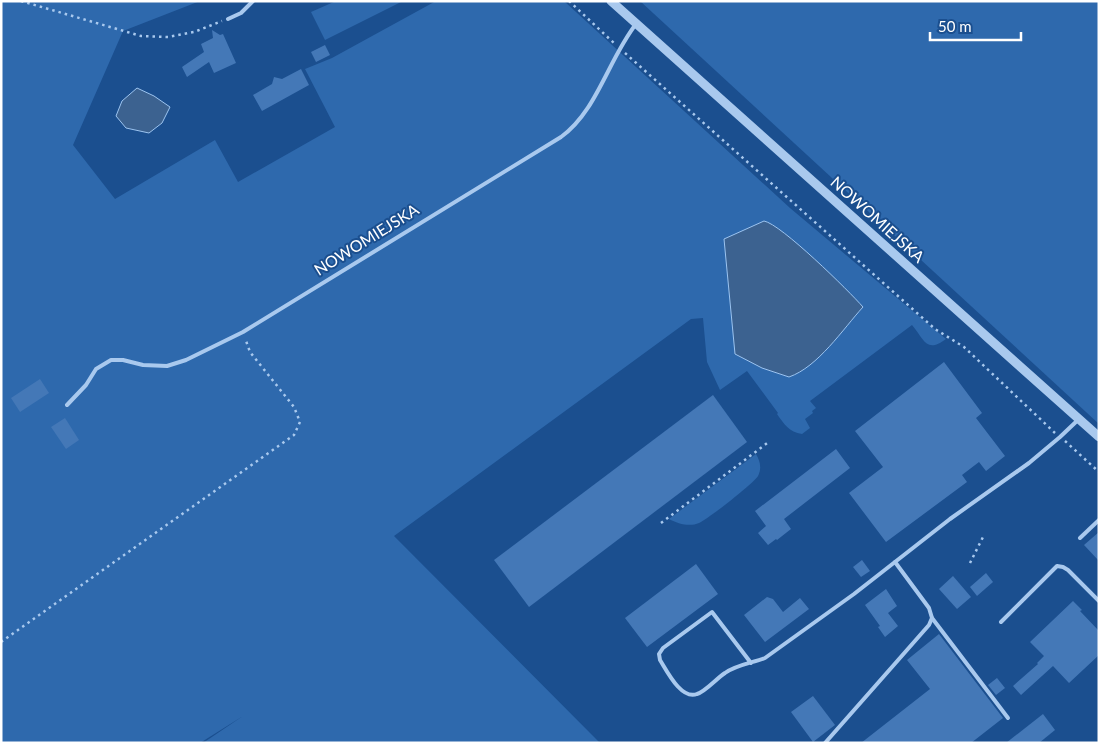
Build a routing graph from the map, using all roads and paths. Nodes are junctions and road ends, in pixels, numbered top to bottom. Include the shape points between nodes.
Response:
1 (21, 1) edge
2 (253, 1) edge
3 (569, 1) edge
4 (610, 1) edge
5 (228, 18) joint
6 (636, 24) junction
7 (620, 48) junction
8 (243, 332) junction
9 (67, 405) dead end
10 (1079, 419) junction
11 (1060, 437) junction
12 (1099, 437) edge
13 (770, 441) dead end
14 (1099, 472) edge
15 (1099, 520) edge
16 (661, 523) dead end
17 (983, 537) dead end
18 (1080, 538) dead end
19 (895, 562) junction
20 (970, 562) dead end
21 (1099, 601) edge
22 (932, 618) junction
23 (1001, 622) dead end
24 (1, 642) edge
25 (751, 663) junction
26 (1008, 718) dead end
27 (825, 743) edge

1 - 5 path via 141,36 168,37 194,32
2 - 5 lane via 241,13
3 - 7 path
4 - 6 street, NOWOMIEJSKA
6 - 7 lane, NOWOMIEJSKA
6 - 10 street, NOWOMIEJSKA
7 - 8 lane, NOWOMIEJSKA via 590,106 571,130
7 - 11 path via 935,329 964,347
8 - 9 lane, NOWOMIEJSKA via 167,366 111,360 96,368 86,385
8 - 24 path via 250,352 294,407 300,422 294,435
10 - 11 lane
10 - 12 street, NOWOMIEJSKA
11 - 14 path
11 - 19 lane
13 - 16 path
15 - 18 lane
17 - 20 path
19 - 22 lane via 929,608
19 - 25 lane via 765,658
21 - 23 lane via 1068,570 1057,566
22 - 26 lane
22 - 27 lane
25 - 25 lane via 726,672 697,694 687,694 680,690 659,654 712,612

